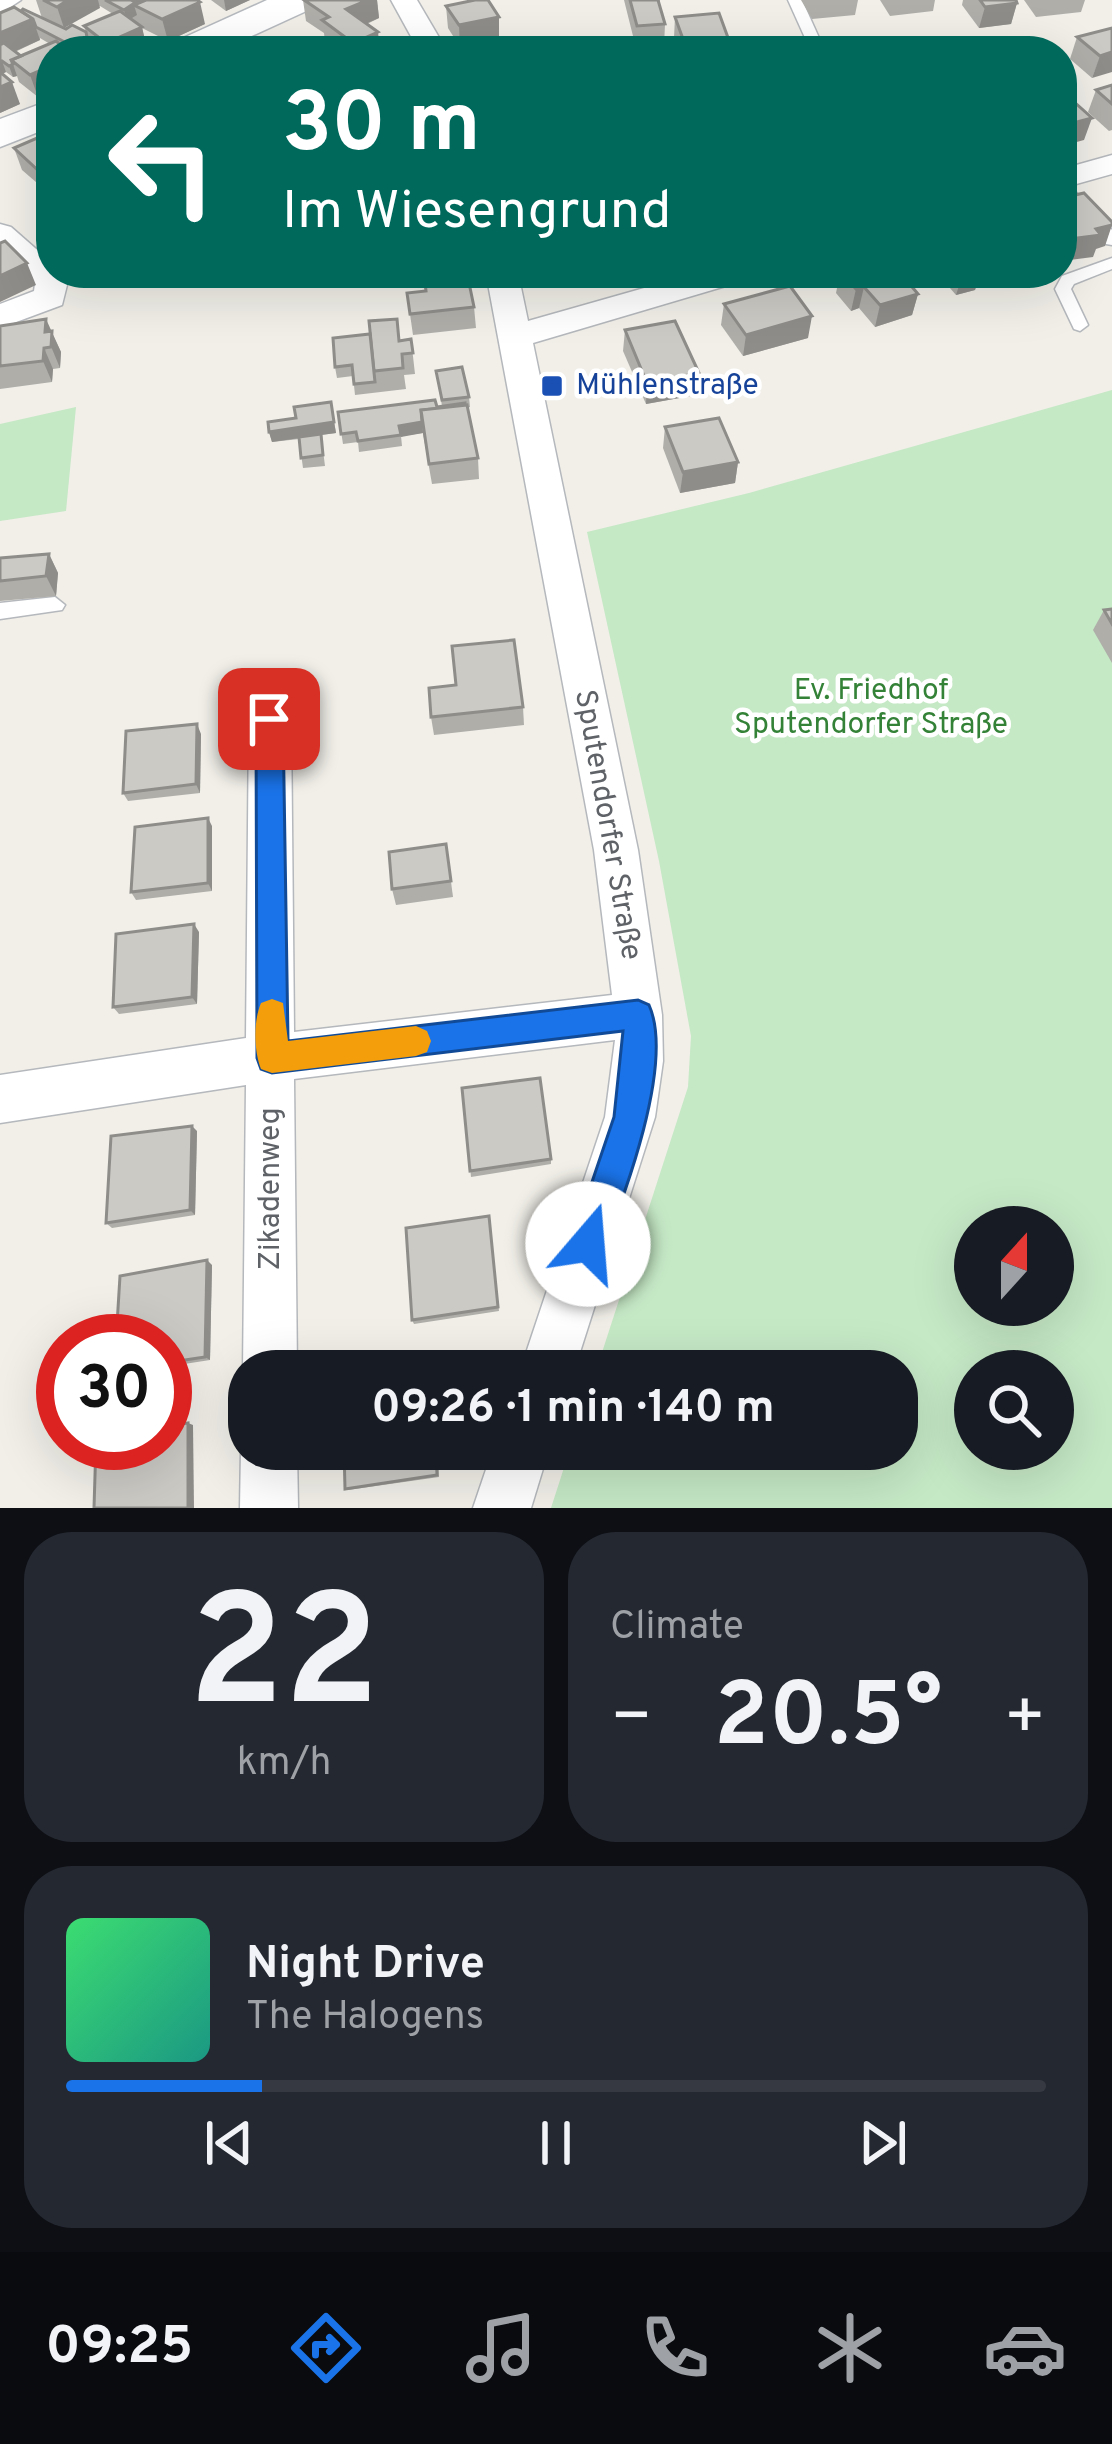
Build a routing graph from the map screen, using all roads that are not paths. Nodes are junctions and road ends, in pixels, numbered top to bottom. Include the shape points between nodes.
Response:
1 (8, 0) edge
2 (299, 0) edge
3 (404, 0) edge
4 (795, 0) edge
5 (0, 6) edge
6 (219, 36) edge
7 (425, 36) edge
8 (811, 36) edge
9 (36, 118) edge
10 (0, 134) edge
11 (1112, 164) edge
12 (1077, 177) edge
13 (1077, 200) edge
14 (0, 234) edge
15 (1112, 241) edge
16 (1112, 263) edge
17 (36, 267) edge
18 (1077, 277) edge
19 (51, 288) edge
20 (505, 288) edge
21 (683, 288) edge
22 (1064, 288) edge
23 (0, 317) edge
24 (1080, 325) dead end
25 (514, 337) junction
26 (55, 605) dead end
27 (0, 611) edge
28 (269, 719) dead end
29 (638, 1015) junction
30 (272, 1058) junction
31 (0, 1099) edge
32 (270, 1350) edge
33 (554, 1350) edge
34 (269, 1470) edge
35 (514, 1470) edge
36 (269, 1508) edge
37 (502, 1508) edge

1 - 5 street
2 - 6 street
3 - 7 street
4 - 8 lane
9 - 10 street
11 - 12 street
13 - 15 lane
14 - 17 street
16 - 18 lane
19 - 23 street via 50,297
20 - 25 street, Sputendorfer Straße
21 - 25 street
22 - 24 lane
25 - 29 street, Sputendorfer Straße via 616,850
26 - 27 lane
28 - 30 street, Zikadenweg
29 - 30 street
29 - 33 street, Sputendorfer Straße via 630,1117
30 - 31 street
30 - 32 street, Zikadenweg
34 - 36 street
35 - 37 street

